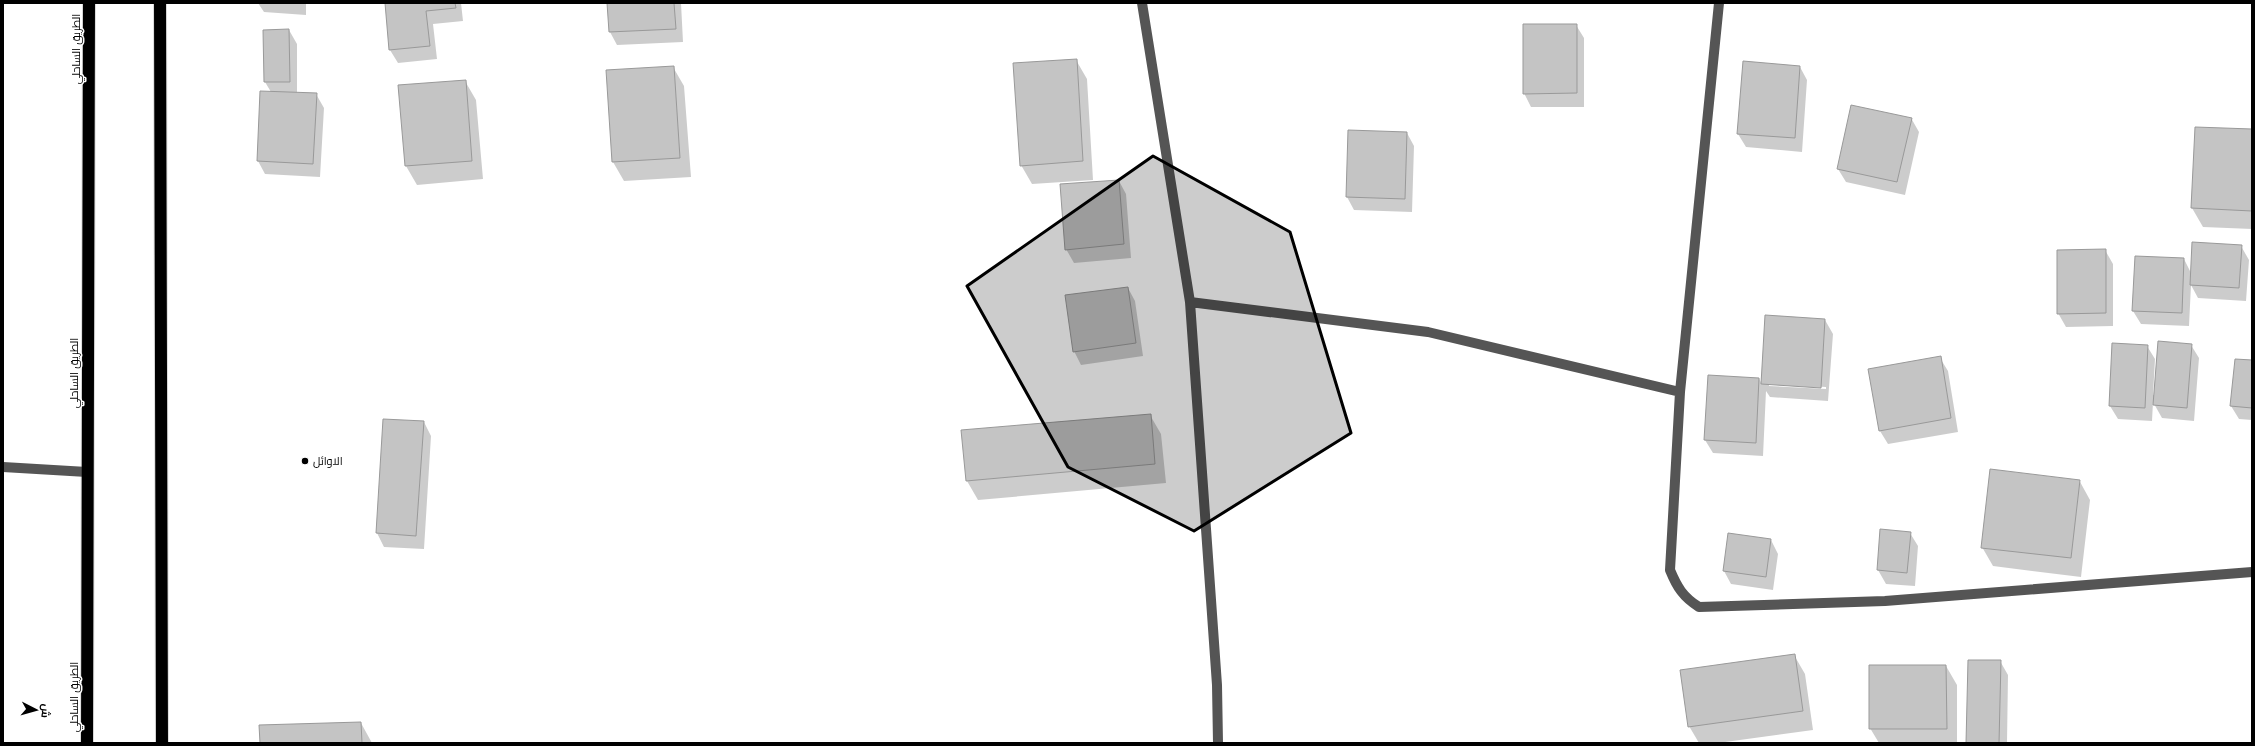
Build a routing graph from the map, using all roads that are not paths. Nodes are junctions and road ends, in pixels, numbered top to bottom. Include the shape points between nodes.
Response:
1 (89, 3) edge
2 (160, 3) edge
3 (1142, 3) edge
4 (1719, 3) edge
5 (1190, 302) junction
6 (1680, 392) junction
7 (3, 466) edge
8 (87, 472) junction
9 (2252, 572) edge
10 (87, 743) edge
11 (162, 743) edge
12 (1218, 743) edge

1 - 8 highway, الطريق الساحلي
2 - 11 highway
3 - 5 street
4 - 6 street
5 - 6 street via 1428,332
5 - 12 street via 1217,685
6 - 9 street via 1670,570 1686,599 1698,607 1885,601
7 - 8 street
8 - 10 highway, الطريق الساحلي

